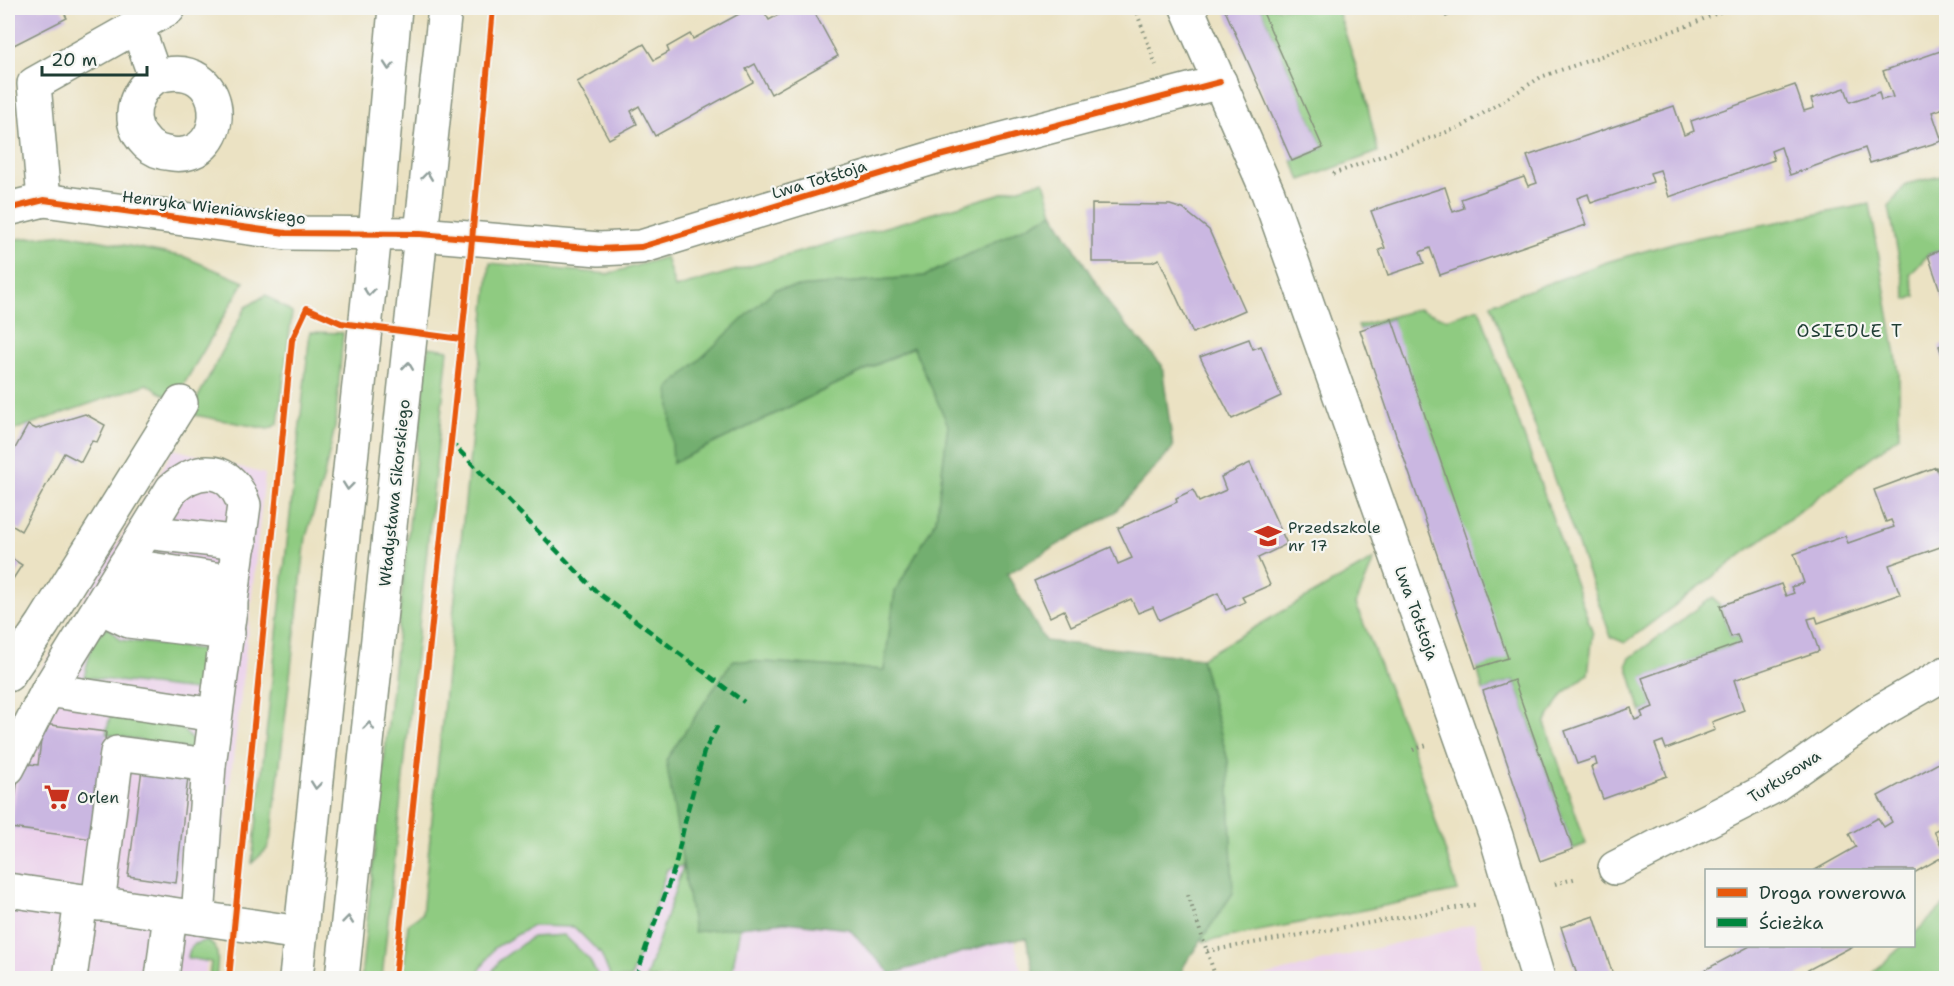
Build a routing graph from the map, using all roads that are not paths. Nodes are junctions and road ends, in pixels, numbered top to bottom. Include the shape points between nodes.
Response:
1 (169, 8) edge
2 (395, 8) edge
3 (444, 8) edge
4 (1187, 8) edge
5 (136, 26) junction
6 (155, 77) dead end
7 (1220, 82) junction
8 (21, 90) edge
9 (44, 200) junction
10 (8, 209) edge
11 (375, 234) junction
12 (420, 234) junction
13 (181, 403) dead end
14 (151, 523) junction
15 (241, 534) junction
16 (112, 587) junction
17 (231, 608) junction
18 (1947, 673) edge
19 (8, 675) edge
20 (48, 690) junction
21 (215, 715) junction
22 (208, 765) junction
23 (8, 768) edge
24 (1615, 868) dead end
25 (8, 890) edge
26 (90, 902) junction
27 (184, 916) junction
28 (300, 933) junction
29 (70, 978) edge
30 (162, 978) edge
31 (296, 978) edge
32 (342, 978) edge
33 (1538, 978) edge

1 - 5 street
2 -> 11 street
12 -> 3 street, Władysława Sikorskiego
4 - 7 street, Lwa Tołstoja
5 - 6 street
5 - 8 street
7 - 12 street, Lwa Tołstoja via 939,156 641,248 599,249
7 - 33 street, Lwa Tołstoja via 1268,193 1497,836
8 - 9 street
9 - 10 street, Henryka Wieniawskiego
9 - 11 street, Henryka Wieniawskiego via 286,233
11 - 12 street, Henryka Wieniawskiego
11 -> 28 street
32 -> 12 street, Władysława Sikorskiego
13 - 19 street via 44,624
14 - 15 street
14 - 15 street via 172,489 183,479 212,473 235,484 241,495
14 - 16 street
15 - 17 street
16 - 17 street
16 - 17 street via 129,621
16 - 20 street
17 - 21 street
18 - 24 street, Turkusowa via 1877,713 1771,788
20 - 21 street
20 - 23 street
21 - 22 street
22 - 26 street via 117,753
22 - 27 street
25 - 26 street
26 - 27 street
26 - 29 street
27 - 28 street
27 - 30 street
28 - 31 street

